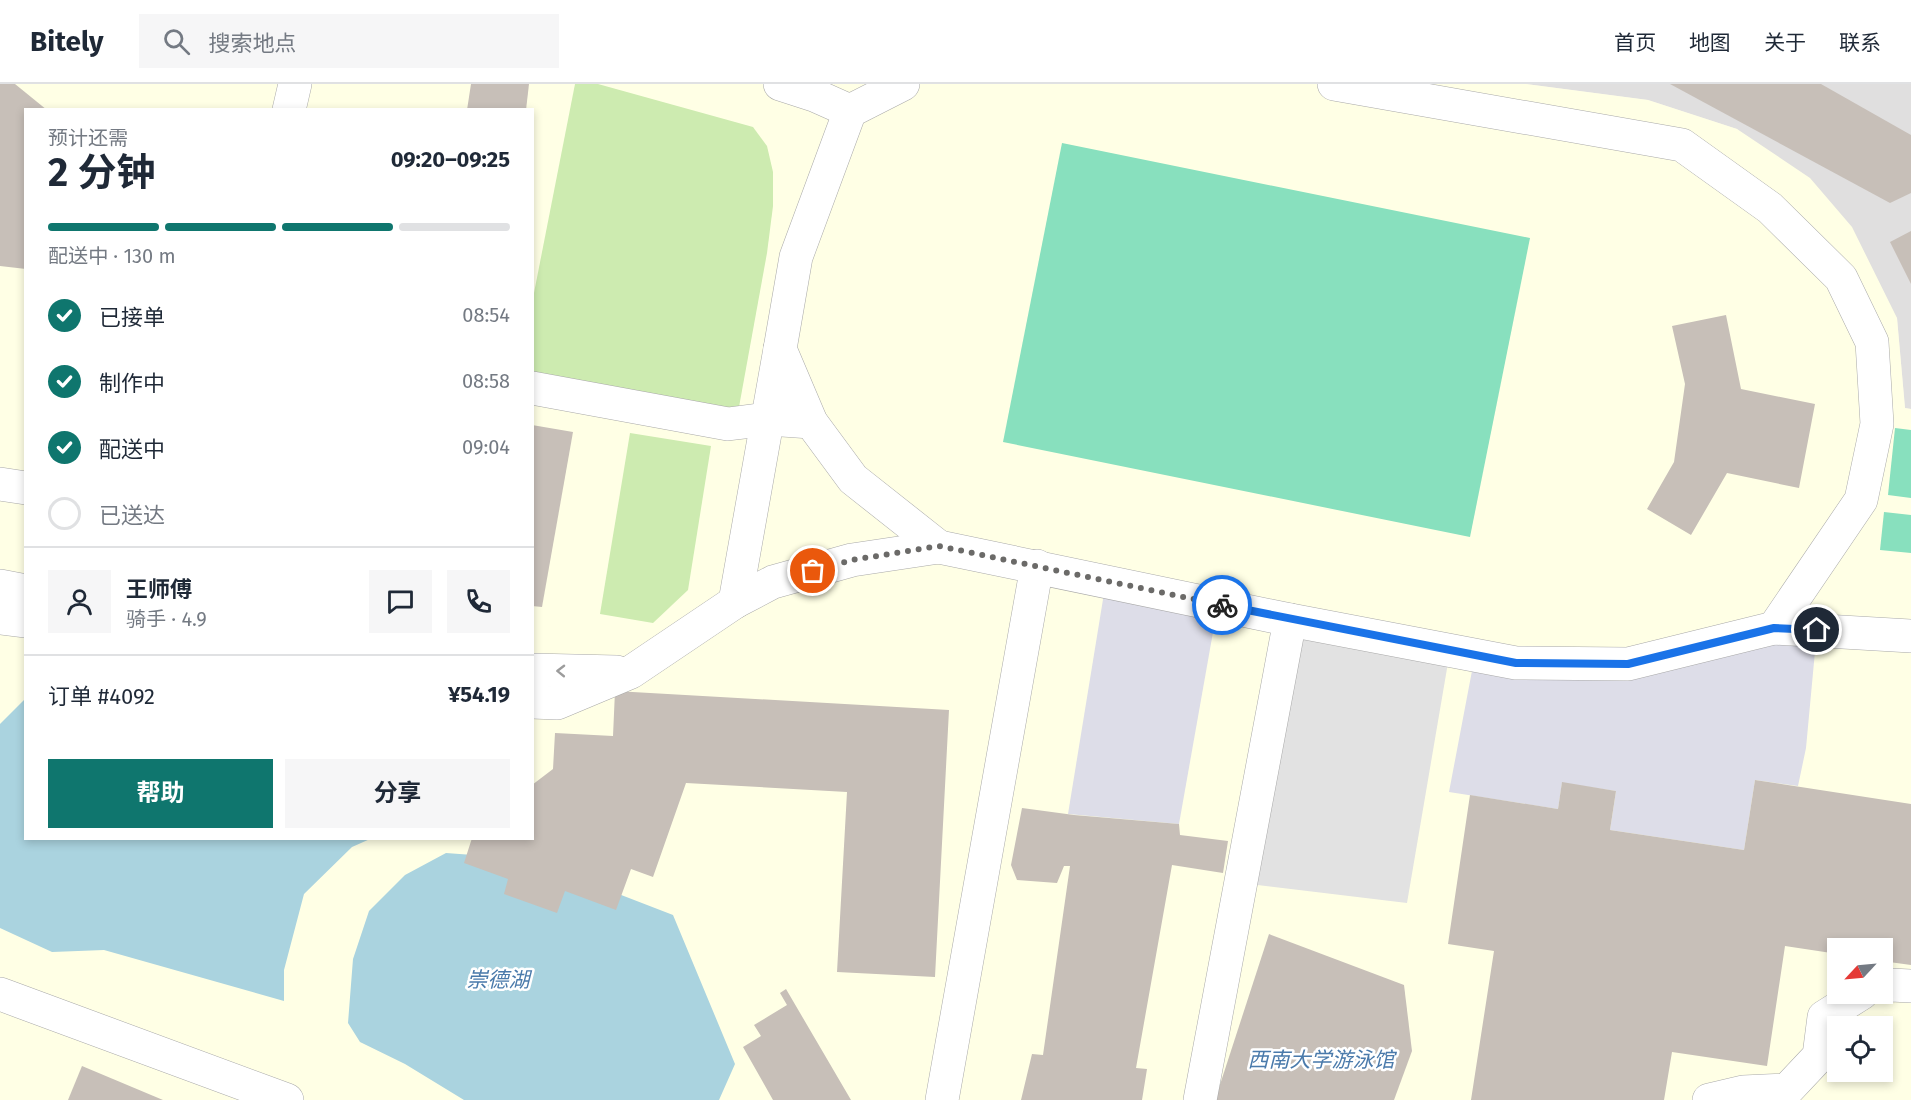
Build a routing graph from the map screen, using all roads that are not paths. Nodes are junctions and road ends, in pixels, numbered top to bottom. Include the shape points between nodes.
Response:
1 (295, 84) edge
2 (780, 84) edge
3 (903, 84) edge
4 (1334, 84) edge
5 (289, 108) edge
6 (850, 111) junction
7 (780, 349) junction
8 (534, 388) edge
9 (768, 419) junction
10 (811, 422) junction
11 (0, 484) edge
12 (24, 488) edge
13 (939, 546) junction
14 (1037, 566) junction
15 (0, 586) edge
16 (24, 591) edge
17 (735, 602) junction
18 (0, 618) edge
19 (1290, 620) junction
20 (24, 621) edge
21 (1774, 628) junction
22 (1911, 636) edge
23 (534, 670) edge
24 (631, 672) junction
25 (534, 702) edge
26 (1893, 985) edge
27 (1911, 986) edge
28 (0, 994) edge
29 (1845, 1004) edge
30 (287, 1100) edge
31 (942, 1100) edge
32 (1200, 1100) edge
33 (1709, 1100) edge

1 - 5 lane
2 - 6 lane
3 - 6 lane
4 - 21 lane via 1682,145 1770,208 1842,278 1872,342 1877,424 1861,500
6 - 7 lane via 796,257
7 - 9 lane
7 - 10 lane
8 - 9 lane via 728,424
9 - 10 lane
9 - 17 lane
10 - 13 lane via 853,479
11 - 12 lane
13 - 14 lane
13 - 17 lane via 852,560 773,582
14 - 19 lane
14 - 31 lane
15 - 16 lane
17 - 24 lane
18 - 20 lane
19 - 21 lane via 1516,663 1628,664
19 - 32 lane
21 - 22 lane
24 -> 23 lane
24 - 25 lane via 556,703
26 - 27 lane
28 - 30 lane
29 - 33 lane via 1824,1017 1819,1056 1787,1090 1743,1092

